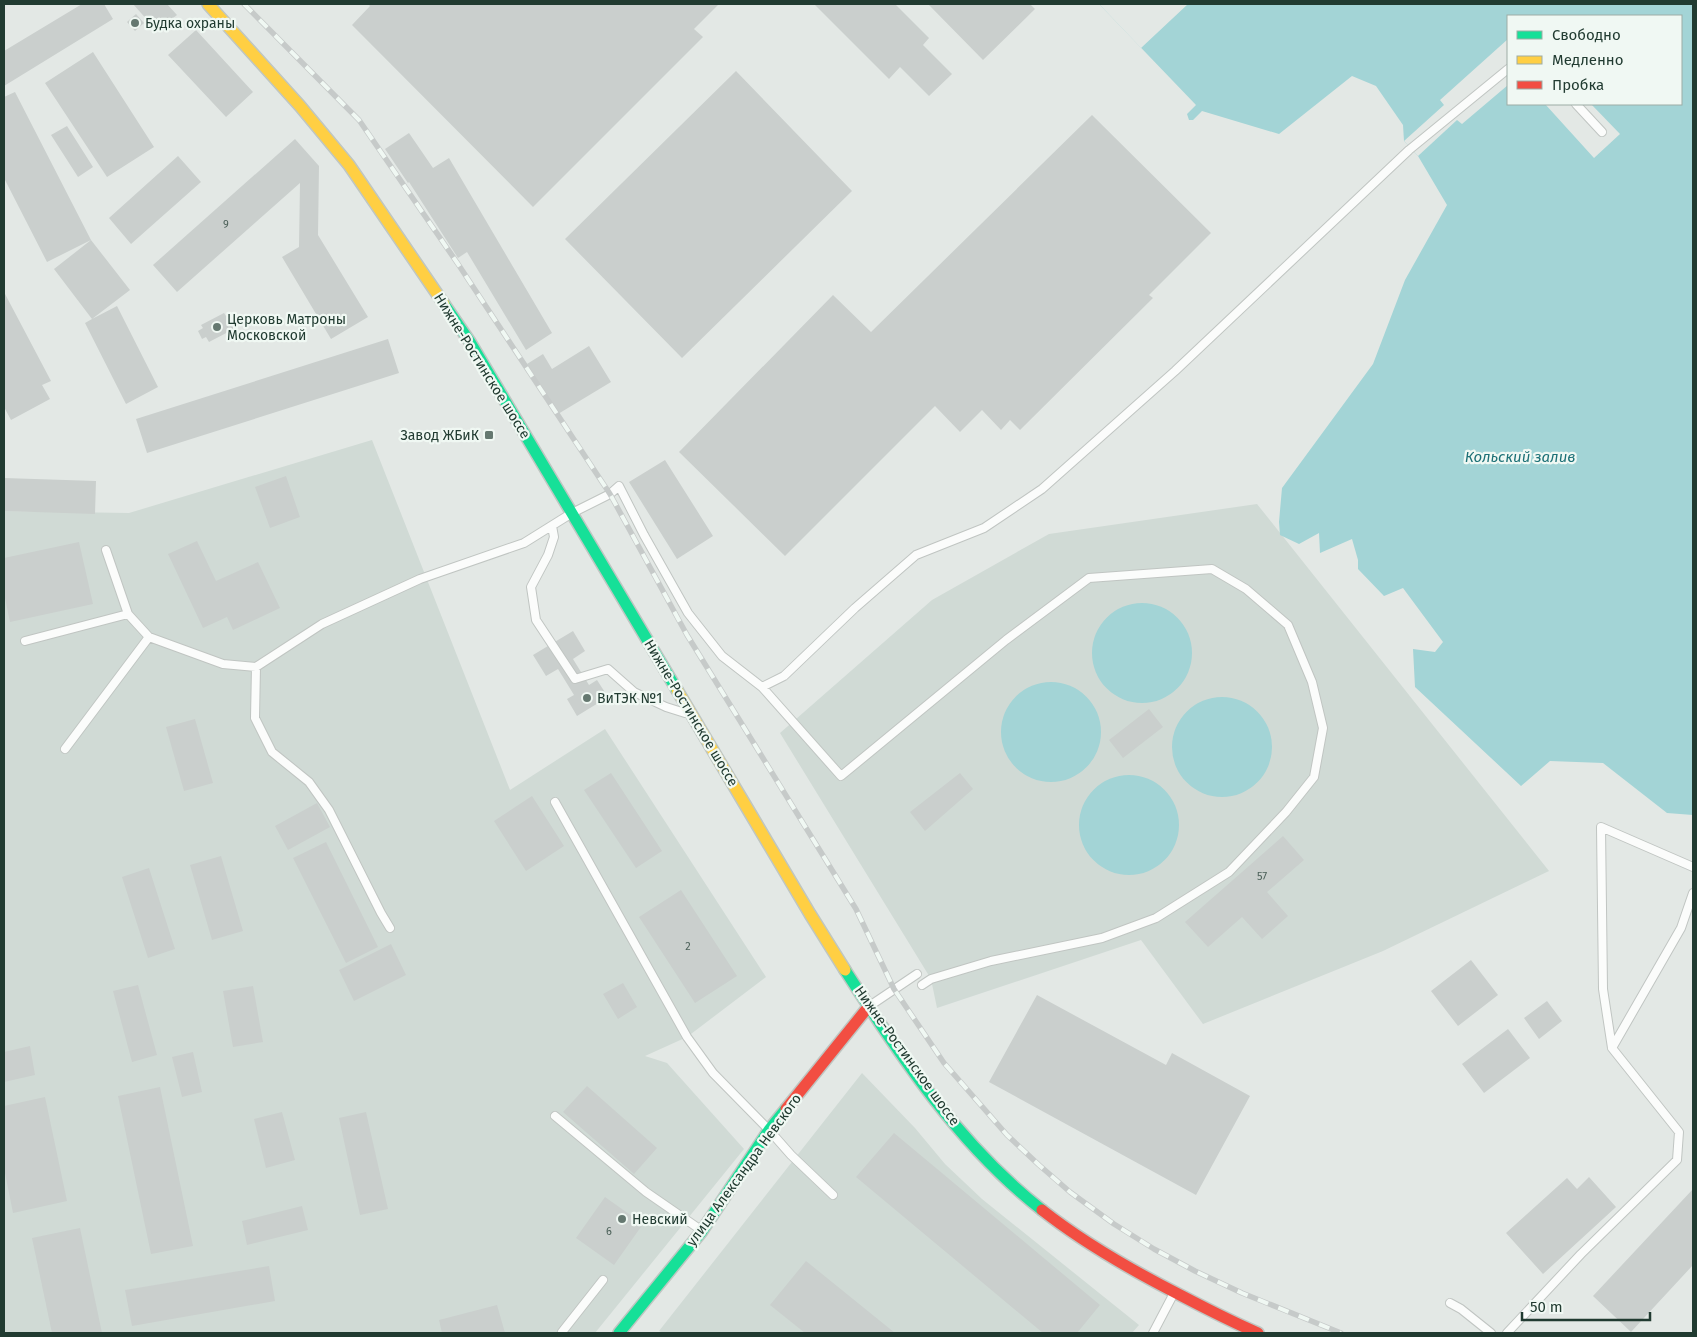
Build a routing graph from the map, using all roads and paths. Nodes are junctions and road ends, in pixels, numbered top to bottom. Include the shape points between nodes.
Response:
1 (208, 4) edge
2 (1507, 70) edge
3 (1577, 105) edge
4 (1602, 132) dead end
5 (572, 513) junction
6 (552, 526) junction
7 (106, 550) dead end
8 (128, 614) junction
9 (150, 637) junction
10 (25, 641) dead end
11 (256, 668) junction
12 (762, 687) junction
13 (692, 716) junction
14 (65, 749) dead end
15 (555, 802) dead end
16 (1693, 867) edge
17 (1693, 893) edge
18 (390, 928) dead end
19 (917, 974) dead end
20 (922, 985) dead end
21 (869, 1006) junction
22 (1612, 1048) junction
23 (555, 1116) dead end
24 (769, 1130) junction
25 (833, 1195) dead end
26 (702, 1231) junction
27 (602, 1280) dead end
28 (1174, 1292) junction
29 (1450, 1303) dead end
30 (563, 1333) edge
31 (619, 1333) edge
32 (1153, 1333) edge
33 (1258, 1333) edge
34 (1491, 1333) edge
35 (1506, 1333) edge

1 - 5 street, Нижне-Ростинское шоссе via 349,166 470,342
2 - 12 lane via 1409,150 1176,371 1042,489 984,528 916,555 784,676
3 - 4 lane
5 - 6 lane
5 - 12 lane via 619,486 688,612 722,656
5 - 13 street, Нижне-Ростинское шоссе
6 - 11 lane via 524,543 420,579 322,624
6 - 13 lane via 554,537 548,555 531,587 536,620 575,679 608,668 634,692
7 - 8 lane
8 - 9 lane
8 - 10 lane
9 - 11 lane via 223,664
9 - 14 lane
11 - 18 lane via 256,718 272,752 309,782 329,810
12 - 20 lane via 841,776 1006,640 1088,578 1212,569 1246,590 1288,625 1312,682 1323,728 1314,778 1229,872 1156,918 1102,938 992,962 931,979
13 - 21 street, Нижне-Ростинское шоссе
15 - 24 lane via 687,1037 713,1074
16 - 22 lane via 1601,827 1603,989
17 - 22 lane via 1681,928
19 - 21 lane
21 - 24 street, улица Александра Невского
21 - 28 street, Нижне-Ростинское шоссе via 939,1103 1010,1183 1061,1225
22 - 35 lane via 1679,1132 1677,1160
23 - 26 lane via 646,1192
24 - 25 lane via 790,1155
24 - 26 street, улица Александра Невского
26 - 31 street, улица Александра Невского
27 - 30 lane
28 - 32 lane
28 - 33 street, Нижне-Ростинское шоссе
29 - 34 lane

